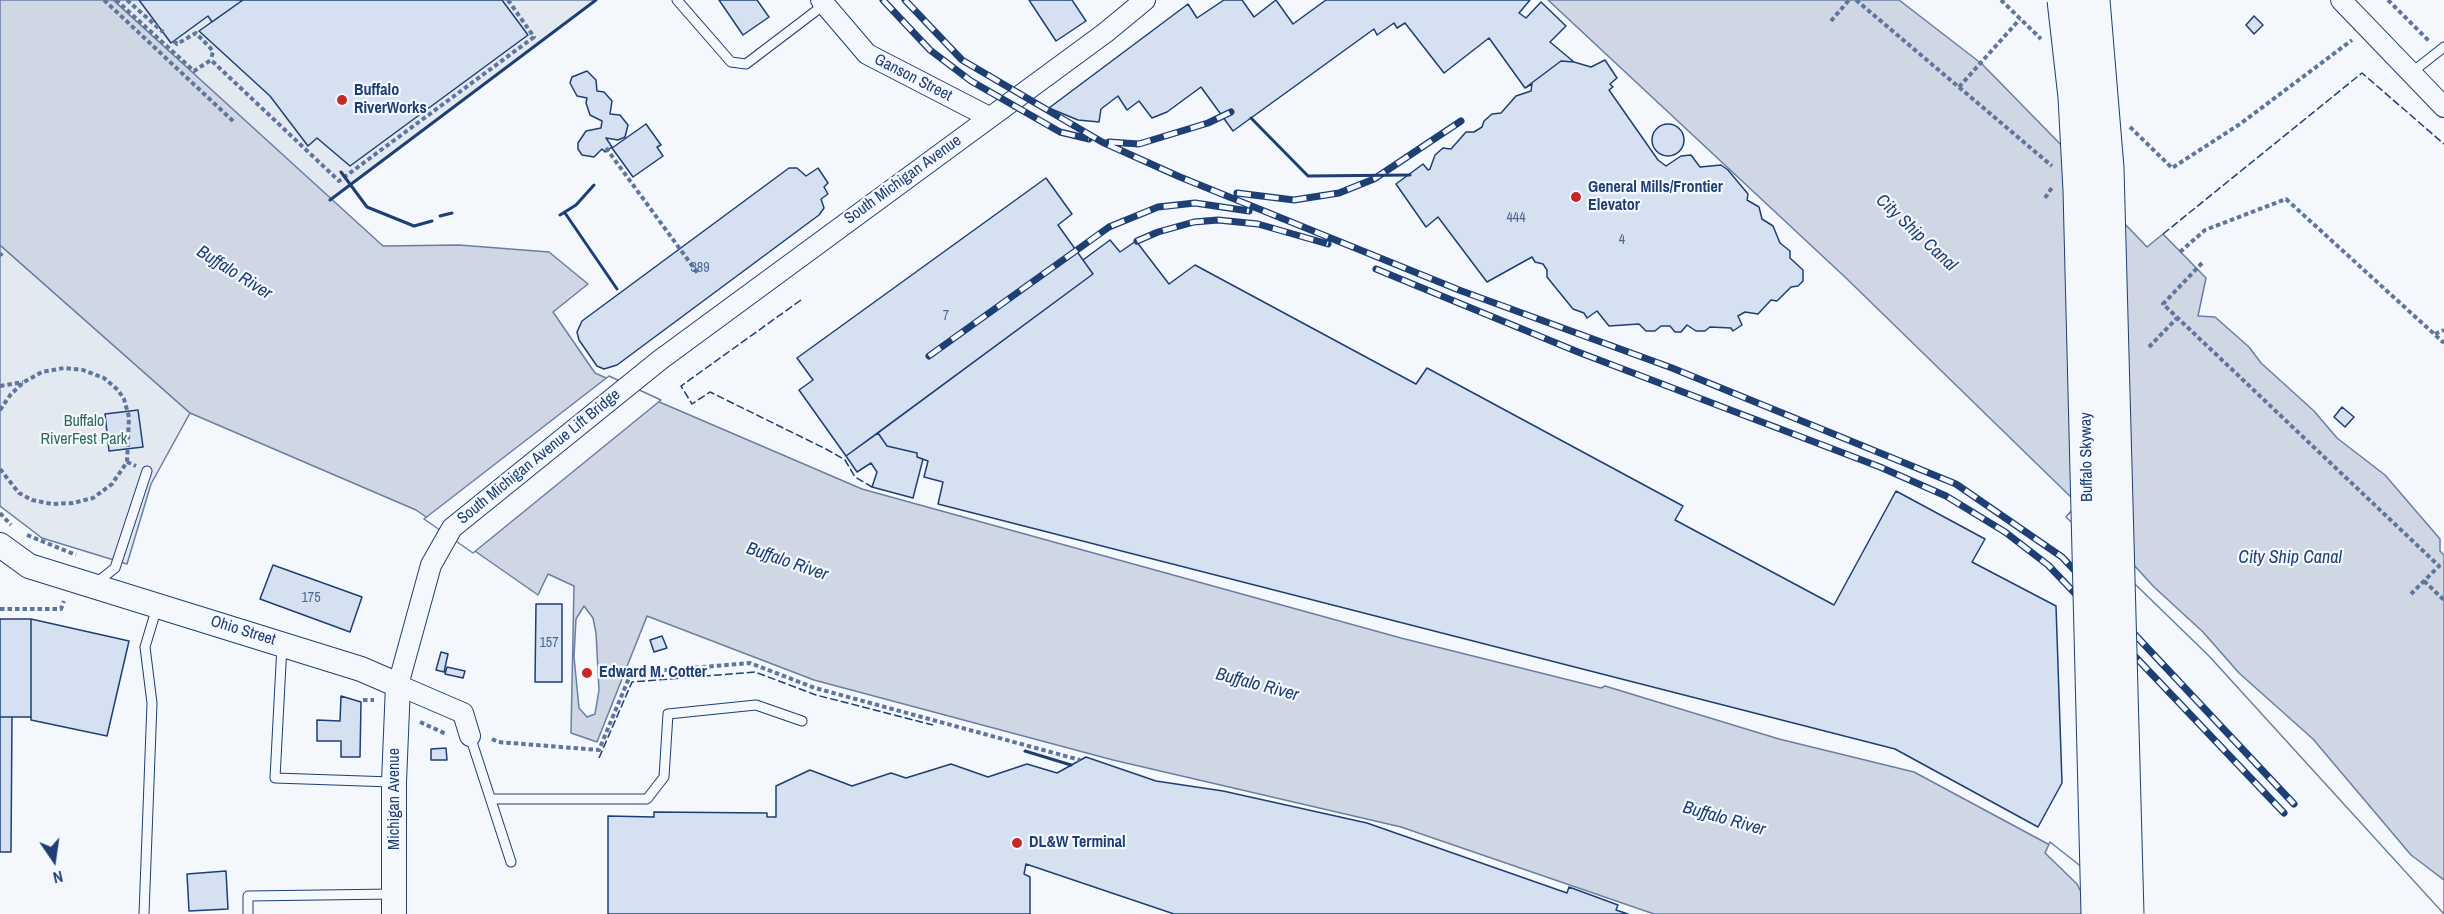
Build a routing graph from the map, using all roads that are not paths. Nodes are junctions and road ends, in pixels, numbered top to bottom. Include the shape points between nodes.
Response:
1 (677, 0) edge
2 (2064, 0) edge
3 (2093, 0) edge
4 (2341, 0) edge
5 (823, 2) edge
6 (1133, 4) edge
7 (2442, 49) edge
8 (2411, 73) junction
9 (2444, 107) edge
10 (989, 117) junction
11 (660, 360) joint
12 (147, 471) road end
13 (0, 545) edge
14 (94, 585) junction
15 (157, 605) junction
16 (282, 644) junction
17 (398, 685) junction
18 (802, 722) dead end
19 (470, 736) joint
20 (394, 782) junction
21 (490, 799) junction
22 (511, 862) dead end
23 (394, 904) edge
24 (144, 914) edge
25 (248, 914) edge
26 (2098, 914) edge
27 (2127, 914) edge

1 - 5 lane via 731,62 746,64
2 - 26 highway, Buffalo Skyway, bridge via 2080,190
3 - 27 highway, Buffalo Skyway, bridge via 2107,168
4 - 8 street
5 - 10 street, Ganson Street via 867,54
6 - 10 street, South Michigan Avenue
7 - 8 lane
8 - 9 street
10 - 11 street, South Michigan Avenue
11 - 17 street, South Michigan Avenue Lift Bridge via 452,528 432,565
12 - 14 lane via 115,568
13 - 14 street, Ohio Street via 29,566
14 - 15 street, Ohio Street
15 - 16 street, Ohio Street
15 - 24 lane via 145,647 152,703
16 - 17 street, Ohio Street
16 - 20 lane via 275,778
17 - 19 street, Ohio Street via 463,713
17 - 20 street, Michigan Avenue
18 - 21 lane via 756,705 668,714 664,777 647,799
19 - 21 lane
20 - 23 street, Michigan Avenue
21 - 22 lane
23 - 25 lane via 248,896

